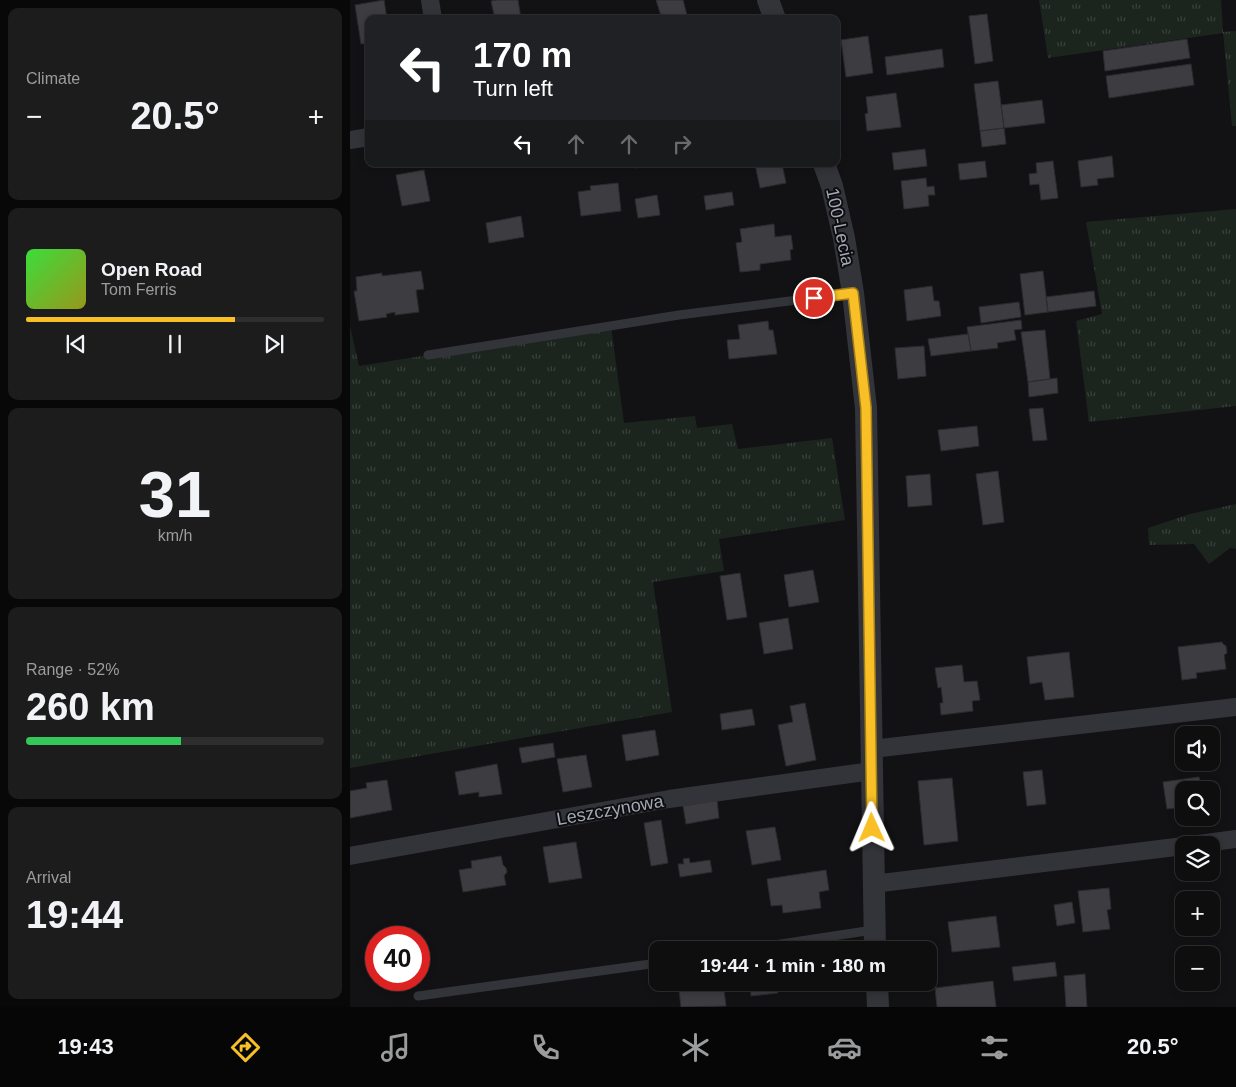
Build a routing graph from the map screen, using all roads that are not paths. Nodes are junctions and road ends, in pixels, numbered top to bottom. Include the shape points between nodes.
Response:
1 (430, 0) edge
2 (768, 0) edge
3 (432, 15) edge
4 (774, 15) edge
5 (365, 138) edge
6 (350, 140) edge
7 (825, 167) edge
8 (853, 293) junction
9 (428, 356) dead end
10 (1236, 708) edge
11 (872, 748) junction
12 (872, 771) junction
13 (1236, 839) edge
14 (1220, 841) edge
15 (1175, 847) edge
16 (350, 856) edge
17 (873, 884) junction
18 (874, 940) edge
19 (861, 941) edge
20 (649, 964) edge
21 (877, 991) edge
22 (418, 996) dead end
23 (878, 1007) edge

1 - 3 street
2 - 4 street
5 - 6 street
7 - 8 street, 100-Lecia via 844,238
8 - 9 lane via 679,315
8 - 11 street, 100-Lecia via 866,408
10 - 11 street
11 - 12 street, 100-Lecia
12 - 16 street, Leszczynowa via 669,799
12 - 17 street, 100-Lecia
13 - 14 street
15 - 17 street
17 - 18 street, 100-Lecia
18 - 19 lane
20 - 22 lane
21 - 23 street

